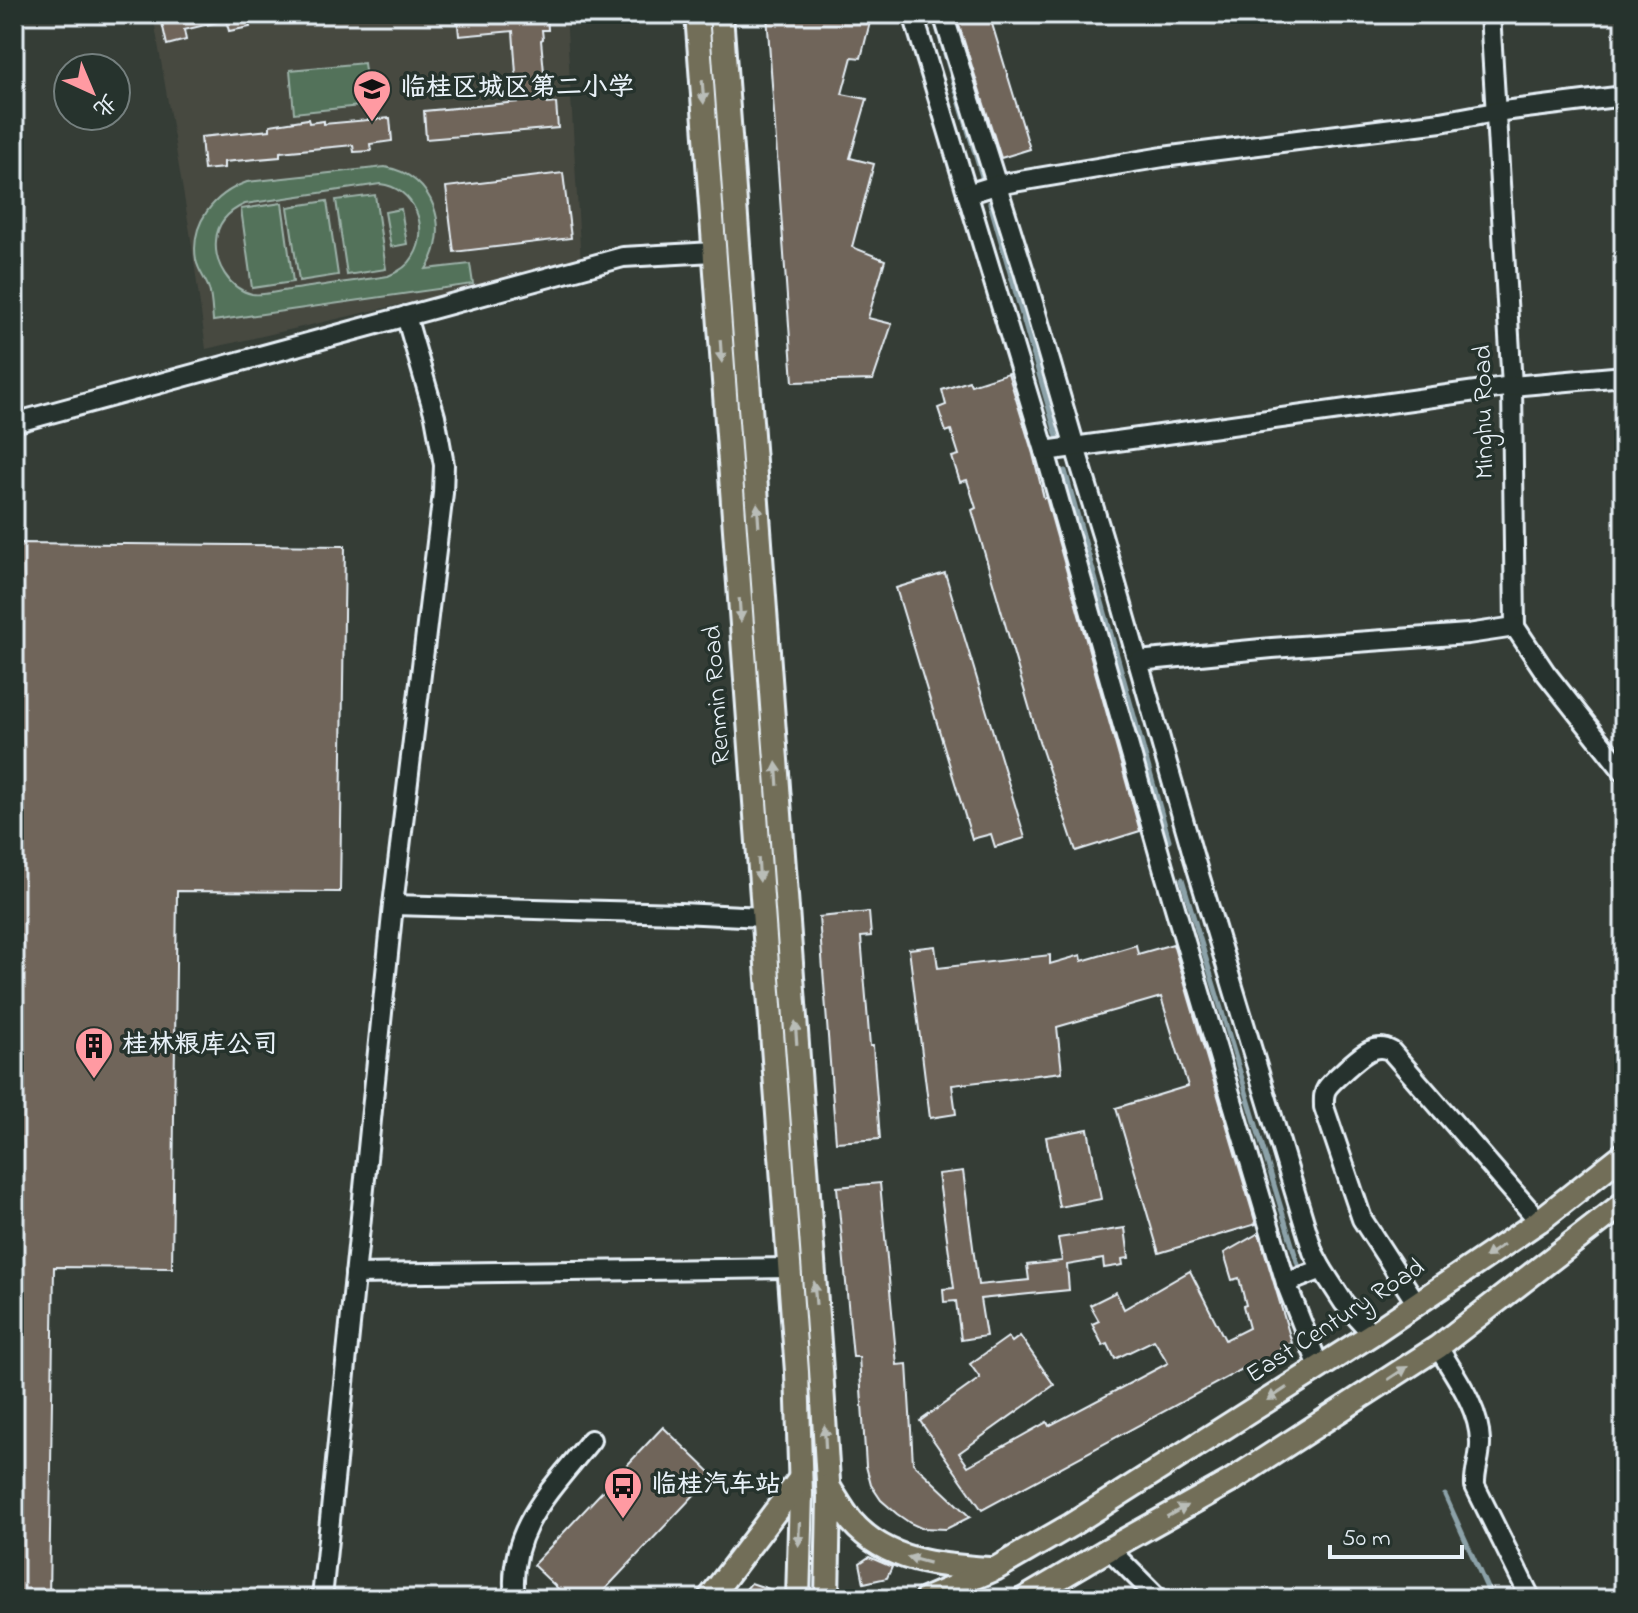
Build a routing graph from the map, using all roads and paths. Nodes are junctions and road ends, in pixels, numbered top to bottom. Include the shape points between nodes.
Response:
1 (697, 14) edge
2 (721, 14) edge
3 (913, 14) edge
4 (943, 14) edge
5 (1490, 14) edge
6 (1624, 96) edge
7 (1495, 112) junction
8 (996, 185) junction
9 (967, 194) junction
10 (714, 252) junction
11 (406, 316) junction
12 (1624, 376) edge
13 (1512, 386) junction
14 (14, 423) edge
15 (1075, 447) junction
16 (1045, 451) junction
17 (1515, 627) junction
18 (1138, 661) junction
19 (1624, 772) edge
20 (1194, 858) junction
21 (1163, 867) junction
22 (393, 905) junction
23 (763, 917) junction
24 (1624, 1154) edge
25 (1624, 1203) edge
26 (1539, 1221) junction
27 (789, 1268) junction
28 (1322, 1269) junction
29 (355, 1274) junction
30 (1286, 1283) junction
31 (1417, 1304) junction
32 (1372, 1334) junction
33 (1438, 1347) junction
34 (1319, 1367) junction
35 (591, 1440) dead end
36 (800, 1479) junction
37 (828, 1486) junction
38 (1109, 1549) junction
39 (995, 1569) junction
40 (317, 1599) edge
41 (515, 1599) edge
42 (709, 1599) edge
43 (798, 1599) edge
44 (827, 1599) edge
45 (926, 1599) edge
46 (1025, 1599) edge
47 (1159, 1599) edge
48 (1531, 1599) edge

1 -> 10 main road, Renmin Road
37 -> 2 main road, Renmin Road
3 - 9 street
4 - 8 street
5 - 7 street, Minghu Road
6 - 7 street
7 - 8 street
7 - 13 street, Minghu Road
8 - 9 street
8 - 15 street
9 - 16 street
10 - 11 street via 623,257
10 -> 23 main road, Renmin Road
11 - 14 street
11 - 22 street via 444,465
12 - 13 street
13 - 15 street
13 - 17 street, Minghu Road
15 - 16 street
15 - 18 street
16 - 21 street
17 - 18 street
17 - 19 street
18 - 20 street
20 - 21 street
20 - 28 street
21 - 30 street
22 - 23 street
22 - 29 street
23 - 27 main road, Renmin Road
24 - 26 main road, East Century Road
25 - 33 main road
26 -> 31 main road, East Century Road
26 - 31 street via 1391,1051 1377,1048 1362,1055 1328,1086 1324,1107 1362,1219
27 - 29 street
27 - 36 main road, Renmin Road
28 - 30 street
28 - 32 street
29 - 40 street via 322,1598
30 - 34 street
31 - 32 main road, East Century Road
32 - 34 main road, East Century Road
38 -> 33 main road via 1229,1482
33 - 48 street via 1466,1394 1479,1430 1475,1486
34 -> 39 main road, East Century Road
35 - 41 street via 522,1534 513,1576
36 - 42 main road
36 -> 43 main road, Renmin Road
39 -> 37 main road via 945,1566 893,1552 852,1522
37 - 44 main road, Renmin Road
38 - 46 main road
38 - 47 street
39 - 45 main road, East Century Road

